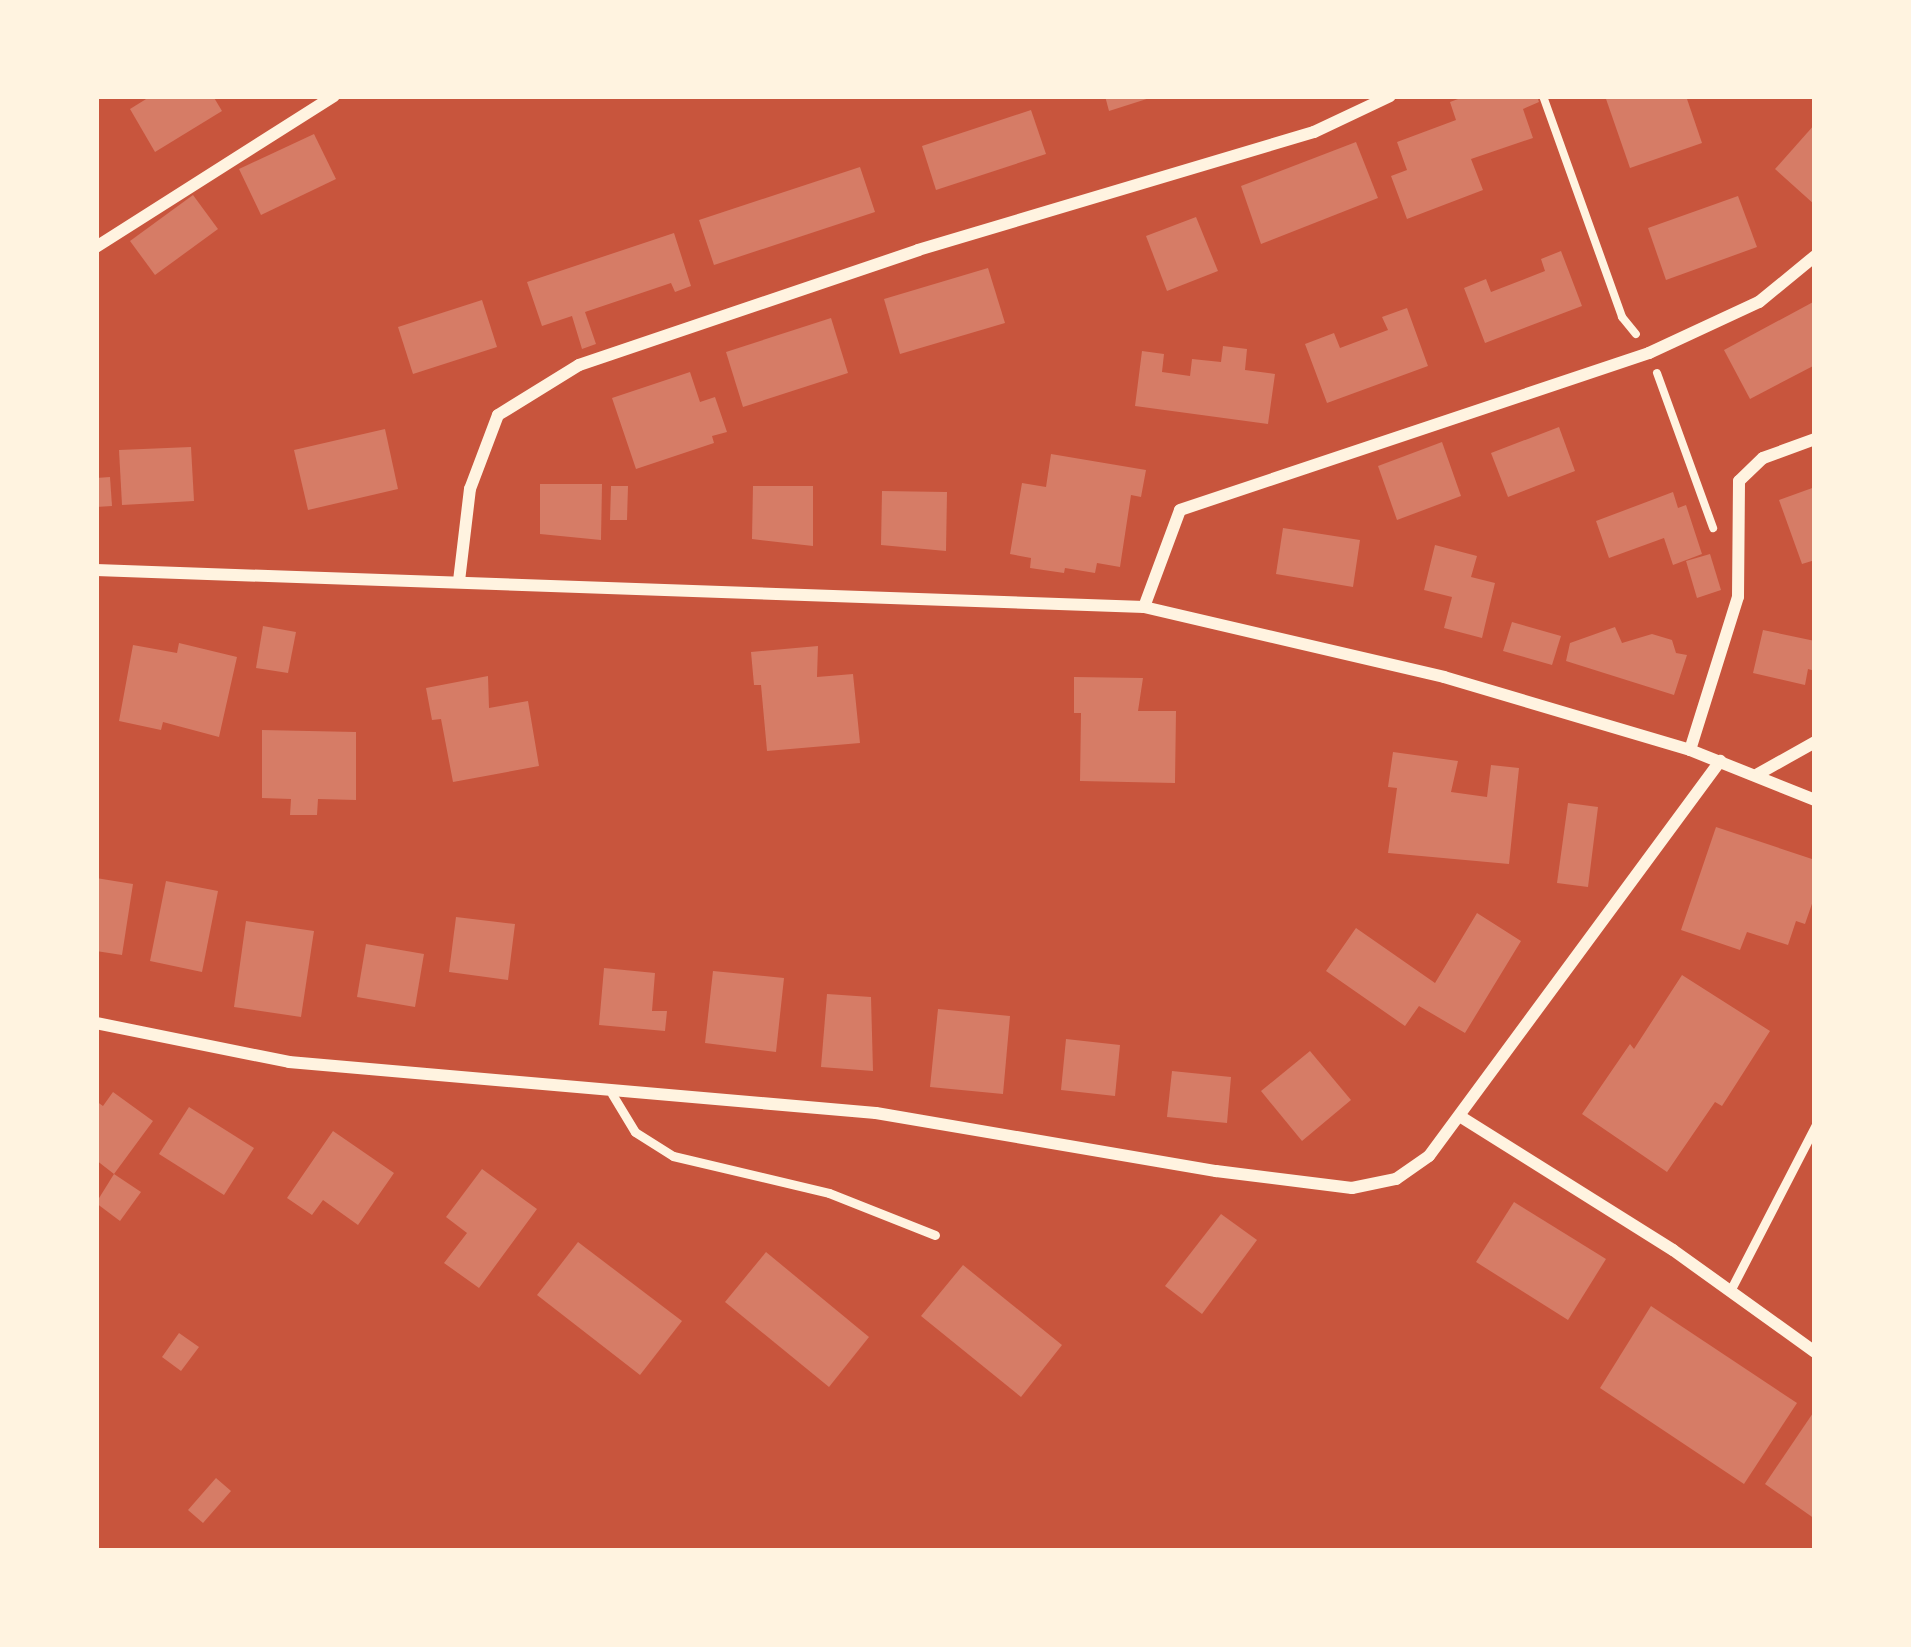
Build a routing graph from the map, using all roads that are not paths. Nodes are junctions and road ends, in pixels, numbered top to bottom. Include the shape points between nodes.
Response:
1 (334, 96) edge
2 (1390, 96) edge
3 (96, 247) edge
4 (1815, 256) edge
5 (1815, 440) edge
6 (96, 570) edge
7 (459, 581) junction
8 (1144, 608) junction
9 (1815, 742) edge
10 (1690, 751) junction
11 (1720, 761) junction
12 (1758, 774) junction
13 (1815, 800) edge
14 (96, 1024) edge
15 (612, 1094) junction
16 (1461, 1118) junction
17 (1815, 1126) edge
18 (935, 1235) dead end
19 (1730, 1292) junction
20 (1815, 1352) edge

1 - 3 street
2 - 7 street via 1314,132 918,250 579,365 498,415 470,489
4 - 8 street via 1759,302 1649,352 1180,510
5 - 10 street via 1763,458 1739,481 1738,597
6 - 7 street
7 - 8 street
8 - 10 street via 1444,677
9 - 12 street
10 - 11 street
11 - 12 street
11 - 16 street
12 - 13 street
14 - 15 street via 289,1062
15 - 16 street via 876,1113 1352,1188 1396,1179
15 - 18 lane via 635,1132 673,1156 829,1192
16 - 19 street
17 - 19 lane
19 - 20 street

